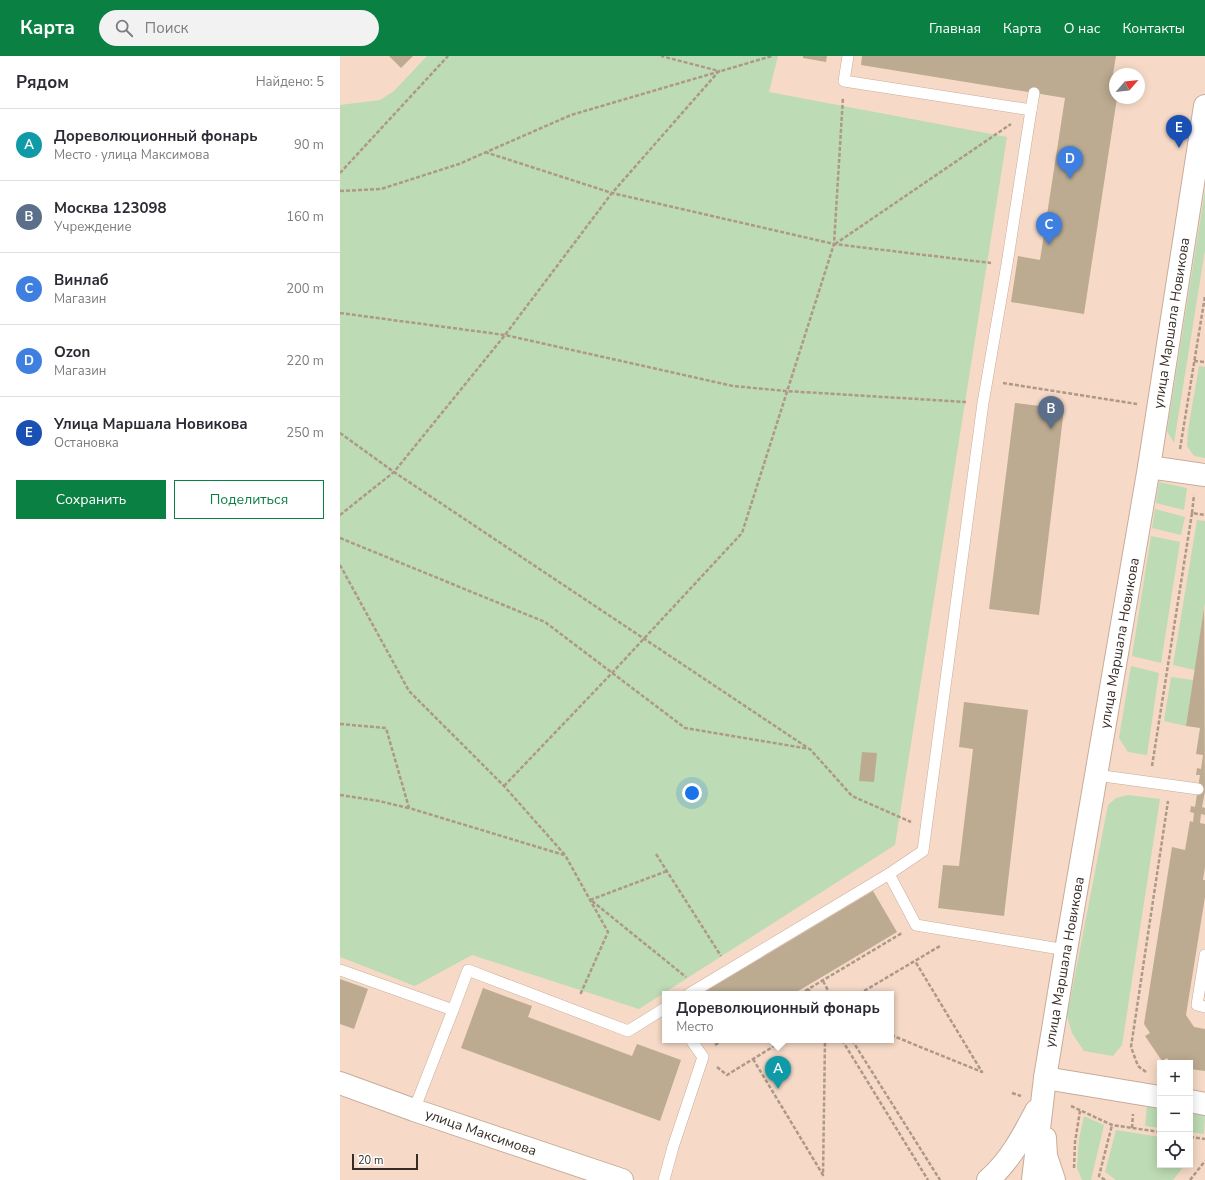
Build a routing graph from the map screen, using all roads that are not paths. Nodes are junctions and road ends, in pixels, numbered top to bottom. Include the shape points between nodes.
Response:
1 (848, 56) edge
2 (1034, 93) dead end
3 (1205, 106) edge
4 (1031, 110) junction
5 (1149, 467) junction
6 (1205, 475) edge
7 (1096, 775) junction
8 (1198, 789) dead end
9 (888, 874) junction
10 (1066, 950) junction
11 (1205, 955) edge
12 (340, 970) edge
13 (694, 991) edge
14 (1205, 1007) edge
15 (453, 1010) junction
16 (662, 1010) edge
17 (693, 1043) edge
18 (1045, 1078) junction
19 (340, 1083) edge
20 (1157, 1097) edge
21 (1041, 1101) junction
22 (1193, 1102) edge
23 (1205, 1104) edge
24 (414, 1110) junction
25 (622, 1180) edge
26 (664, 1180) edge
27 (988, 1180) edge
28 (1033, 1180) edge
29 (1054, 1180) edge

1 - 4 lane via 844,81
2 - 4 lane
3 - 5 street, улица Маршала Новикова
4 - 9 lane via 983,403 923,851
5 - 6 street
5 - 7 street, улица Маршала Новикова
7 - 8 lane
7 - 10 street, улица Маршала Новикова
9 - 10 lane via 916,924
9 - 13 lane
10 - 18 street, улица Маршала Новикова
11 - 14 lane via 1197,1006
12 - 15 lane
15 - 16 lane via 468,970 628,1030
15 - 24 lane
17 - 26 lane via 703,1057
18 - 20 street
18 - 21 street, улица Маршала Новикова
19 - 24 street, улица Максимова
21 - 27 street via 1018,1144 998,1172
21 - 28 street, улица Маршала Новикова
21 - 29 street via 1046,1156
22 - 23 street
24 - 25 street, улица Максимова

